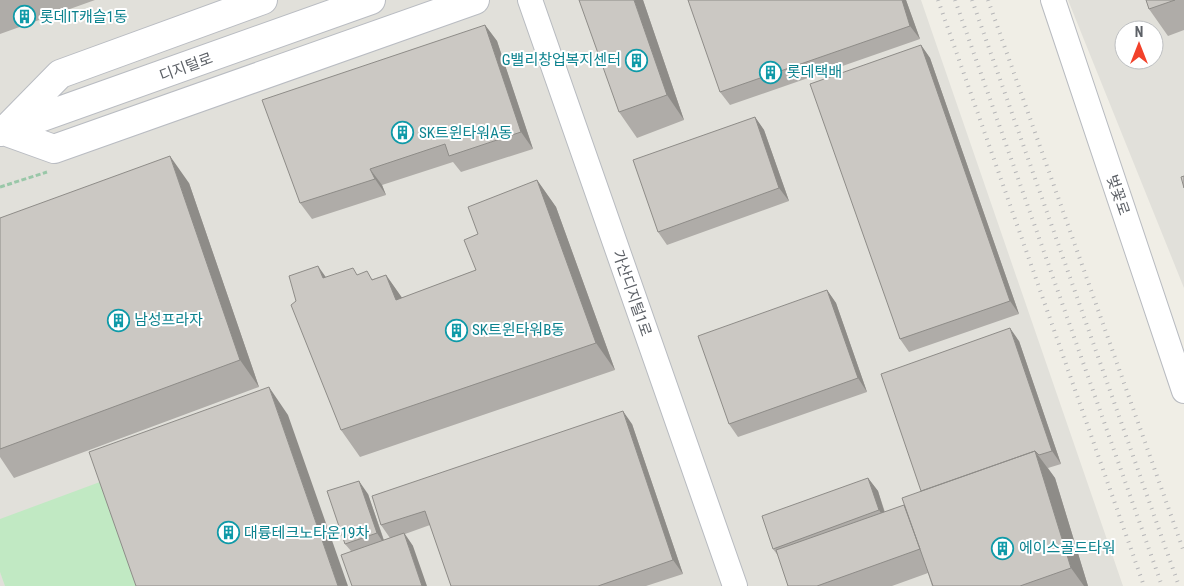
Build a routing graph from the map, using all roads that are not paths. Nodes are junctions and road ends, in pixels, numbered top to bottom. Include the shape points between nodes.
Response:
1 (263, 0) edge
2 (371, 0) edge
3 (475, 0) edge
4 (530, 0) edge
5 (1052, 0) edge
6 (2, 132) edge
7 (1184, 391) edge
8 (735, 586) edge

1 - 6 main road via 60,74
2 - 6 main road, 디지털로
3 - 6 main road via 54,149
4 - 8 street, 가산디지털1로
5 - 7 street, 벚꽃로

